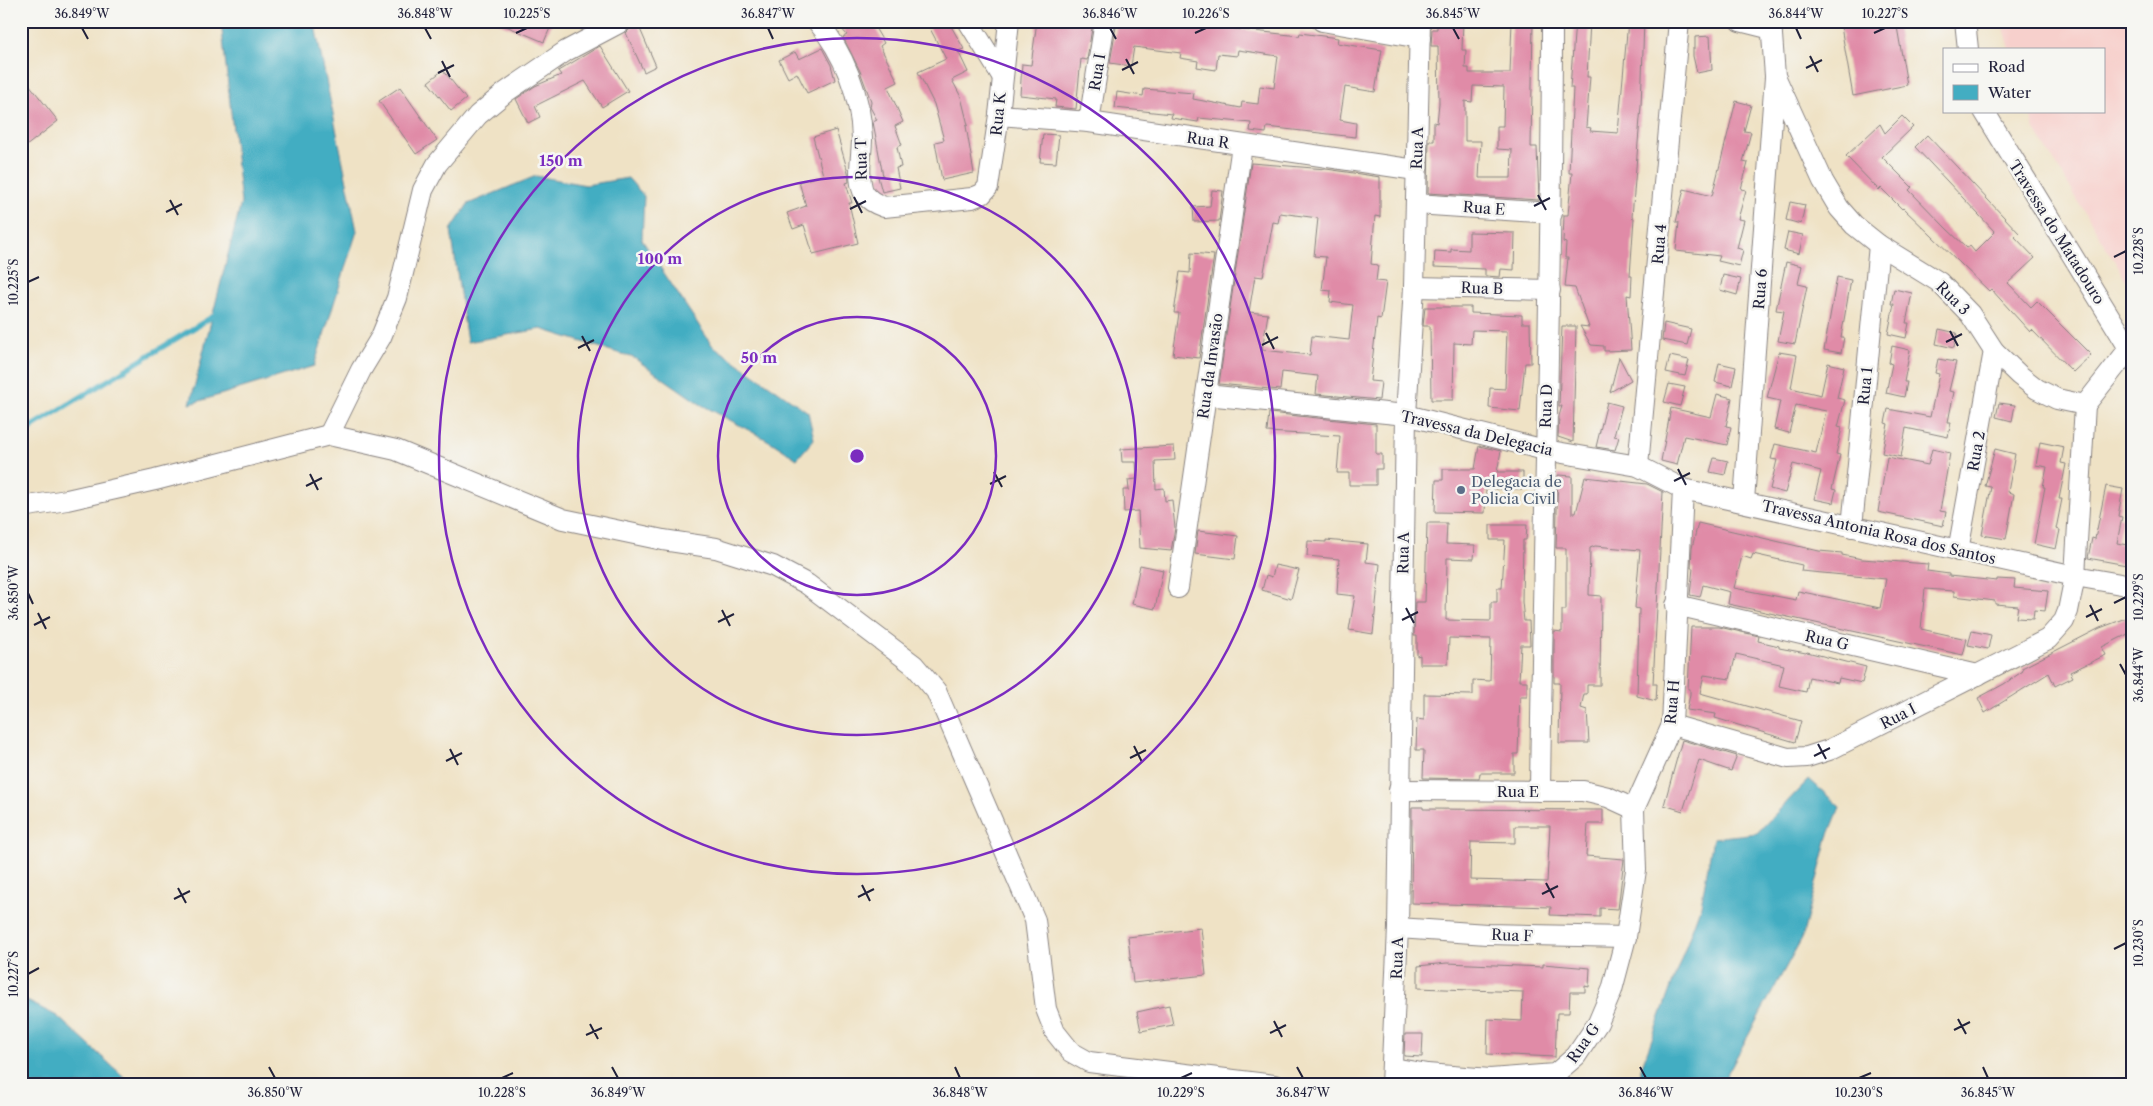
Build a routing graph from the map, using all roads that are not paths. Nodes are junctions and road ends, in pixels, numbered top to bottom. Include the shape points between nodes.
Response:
1 (623, 21) edge
2 (817, 21) edge
3 (968, 21) edge
4 (1009, 21) edge
5 (1105, 21) edge
6 (1322, 21) edge
7 (1552, 21) edge
8 (1679, 21) edge
9 (1740, 21) edge
10 (1965, 21) edge
11 (1771, 25) edge
12 (1420, 30) edge
13 (1968, 48) edge
14 (1002, 76) junction
15 (1775, 76) junction
16 (1985, 112) edge
17 (999, 115) junction
18 (1089, 122) junction
19 (1242, 145) junction
20 (1416, 170) junction
21 (972, 198) joint
22 (1416, 204) junction
23 (1552, 212) junction
24 (1879, 245) junction
25 (1414, 286) junction
26 (1550, 290) junction
27 (2130, 351) edge
28 (1994, 352) junction
29 (1206, 395) junction
30 (2085, 405) junction
31 (1406, 415) junction
32 (329, 435) junction
33 (1545, 450) junction
34 (1638, 466) junction
35 (1683, 489) junction
36 (1744, 502) junction
37 (21, 507) edge
38 (1852, 527) junction
39 (1958, 551) junction
40 (2074, 576) junction
41 (2132, 586) edge
42 (1178, 588) dead end
43 (1676, 605) junction
44 (1978, 675) junction
45 (1672, 725) junction
46 (1399, 790) junction
47 (1540, 791) junction
48 (1634, 808) junction
49 (1398, 928) junction
50 (1626, 937) junction
51 (1392, 1076) edge
52 (1274, 1085) edge

1 - 32 street via 566,51 506,92 478,115 437,164 423,190 397,298 381,337
2 - 21 street, Rua T via 842,60 857,99 864,194 884,207
3 - 14 street
4 - 14 street, Rua K
5 - 18 street, Rua I
6 - 12 street
7 - 23 street, Rua D
8 - 34 street, Rua 4
9 - 11 street
10 - 13 street
11 - 15 street, Rua 3
12 - 20 street, Rua A
14 - 17 street, Rua K
15 - 24 street, Rua 3 via 1823,181 1839,208
15 - 36 street, Rua 6
16 - 27 street, Travessa do Matadouro
17 - 18 street, Rua R
17 - 21 street, Rua K via 988,187
18 - 19 street, Rua R
19 - 20 street, Rua R
19 - 29 street, Rua da Invasão
20 - 22 street, Rua A
22 - 23 street, Rua E
22 - 25 street, Rua A
23 - 26 street, Rua D
24 - 28 street, Rua 3 via 1939,282 1970,314
24 - 38 street, Rua 1
25 - 26 street, Rua B
25 - 31 street, Rua A
26 - 33 street, Rua D
27 - 30 street
28 - 30 street, Rua 3 via 2037,389 2057,399
28 - 39 street, Rua 2
29 - 31 street, Travessa da Delegacia
29 - 42 street, Rua da Invasão
30 - 40 street
31 - 33 street, Travessa da Delegacia
31 - 46 street, Rua A
32 - 37 street via 154,480
32 - 52 street via 396,450 563,519 716,548 773,566 807,584 914,665 936,691 1035,920 1046,1009 1055,1032 1071,1052 1089,1062
33 - 34 street, Travessa da Delegacia
33 - 47 street, Rua D
34 - 35 street, Travessa da Delegacia
35 - 36 street, Travessa Antonia Rosa dos Santos
35 - 43 street, Rua H
36 - 38 street, Travessa Antonia Rosa dos Santos
38 - 39 street, Travessa Antonia Rosa dos Santos
39 - 40 street, Travessa Antonia Rosa dos Santos
40 - 41 street, Travessa Antonia Rosa dos Santos
40 - 44 street, Rua I via 2068,611 2057,630 2048,639
43 - 44 street, Rua G
43 - 45 street, Rua H
44 - 45 street, Rua I via 1829,750 1807,757 1788,758
45 - 48 street, Rua H
46 - 47 street, Rua E
46 - 49 street, Rua A
47 - 48 street, Rua E via 1583,791
48 - 50 street, Rua H via 1636,870
49 - 50 street, Rua F
49 - 51 street, Rua A
50 - 51 street, Rua G via 1612,990 1598,1023 1576,1056 1555,1074 1490,1079 1427,1074

